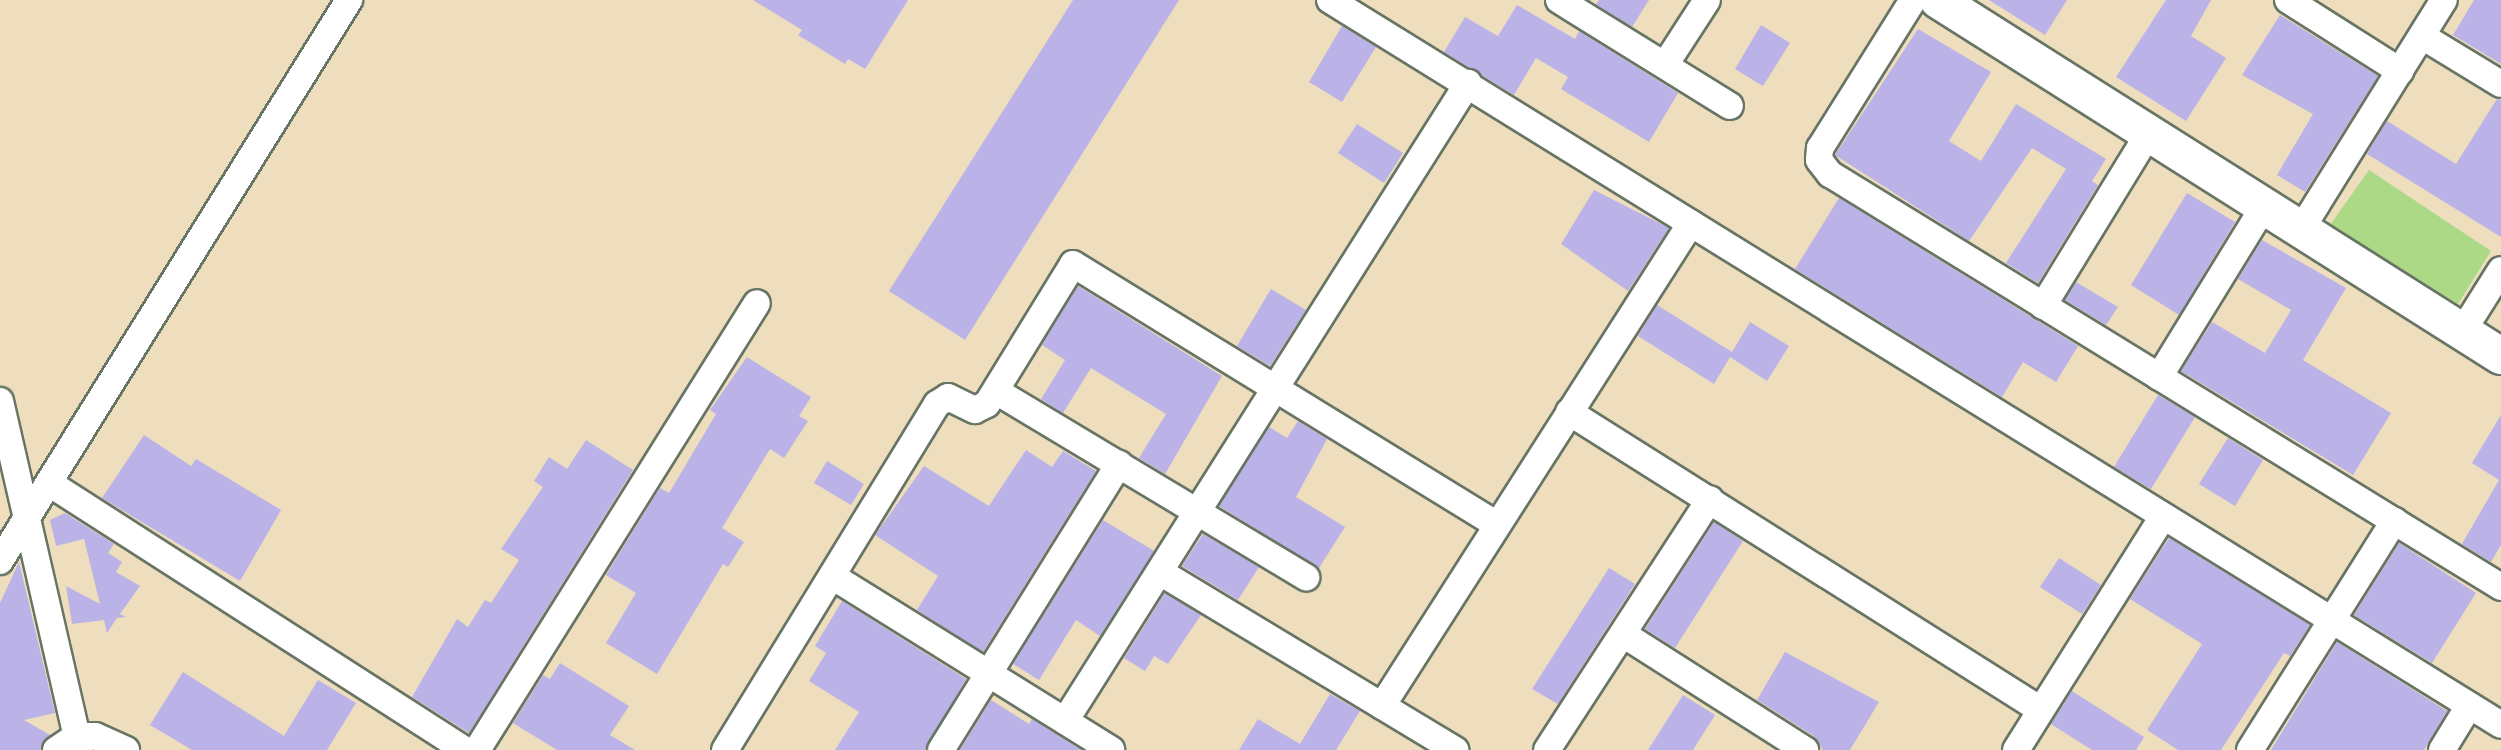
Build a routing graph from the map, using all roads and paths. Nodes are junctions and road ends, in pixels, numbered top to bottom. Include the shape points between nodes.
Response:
1 (349, 0) edge
2 (1330, 0) edge
3 (1559, 0) edge
4 (1707, 0) edge
5 (1913, 0) edge
6 (1938, 0) edge
7 (2288, 0) edge
8 (2444, 0) edge
9 (2422, 36) junction
10 (1665, 65) junction
11 (2400, 71) junction
12 (1468, 83) junction
13 (2501, 84) edge
14 (1730, 106) dead end
15 (2147, 136) junction
16 (2263, 208) junction
17 (1691, 223) junction
18 (2300, 231) junction
19 (2501, 270) edge
20 (757, 303) dead end
21 (2043, 306) junction
22 (2462, 332) junction
23 (2501, 356) edge
24 (2159, 377) junction
25 (1273, 389) junction
26 (996, 391) junction
27 (0, 401) edge
28 (1569, 412) junction
29 (1119, 464) junction
30 (49, 483) junction
31 (1710, 499) junction
32 (1198, 510) junction
33 (27, 517) junction
34 (2163, 517) junction
35 (2394, 521) junction
36 (1497, 525) junction
37 (0, 561) edge
38 (1160, 572) junction
39 (832, 576) junction
40 (1306, 577) dead end
41 (2501, 587) edge
42 (2331, 621) junction
43 (1623, 634) junction
44 (988, 674) junction
45 (1382, 706) junction
46 (2469, 706) junction
47 (2041, 710) junction
48 (1065, 721) junction
49 (2501, 725) edge
50 (71, 745) edge
51 (126, 750) edge
52 (465, 750) edge
53 (477, 750) edge
54 (725, 750) edge
55 (941, 750) edge
56 (1111, 750) edge
57 (1455, 750) edge
58 (1547, 750) edge
59 (1805, 750) edge
60 (2016, 750) edge
61 (2250, 750) edge
62 (2442, 750) edge

1 - 30 street
2 - 12 street
3 - 10 street
4 - 10 street
5 - 21 street via 1820,148 1819,160 1830,174
6 - 15 street
7 - 11 street
8 - 9 street
9 - 11 street
9 - 13 street
10 - 14 street
11 - 18 street
12 - 17 street
12 - 25 street
15 - 16 street
15 - 21 street
16 - 18 street
16 - 24 street
17 - 28 street
17 - 34 street
18 - 22 street
19 - 22 street
20 - 53 street
21 - 24 street
22 - 23 street
24 - 35 street
25 - 26 street via 1077,264 1068,268
25 - 32 street
25 - 36 street
26 - 29 street
26 - 39 street via 983,409 941,399
27 - 33 street
28 - 31 street
28 - 36 street
29 - 32 street
29 - 44 street
30 - 33 street
30 - 52 street
31 - 43 street
31 - 47 street
32 - 38 street
32 - 40 street
33 - 37 street
33 - 50 street
34 - 42 street
34 - 47 street
35 - 41 street
35 - 42 street
36 - 45 street
38 - 45 street
38 - 48 street
39 - 44 street
39 - 54 street
42 - 46 street
42 - 61 street
43 - 58 street
43 - 59 street
44 - 48 street
44 - 55 street
45 - 57 street
46 - 49 street
46 - 62 street
47 - 60 street
48 - 56 street
50 - 51 street via 95,736

